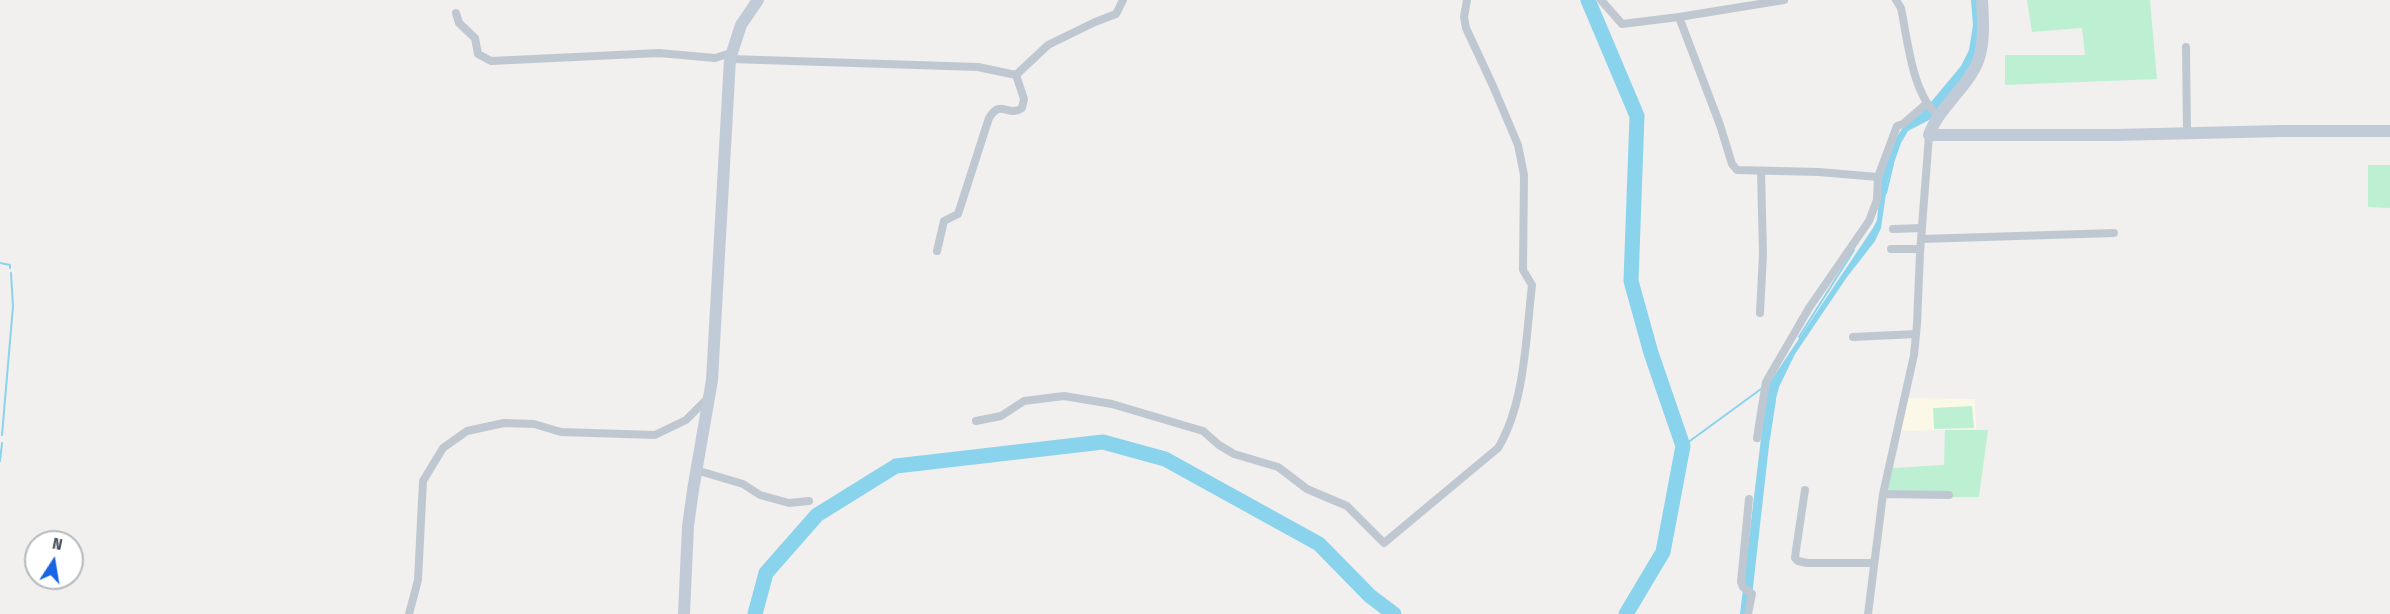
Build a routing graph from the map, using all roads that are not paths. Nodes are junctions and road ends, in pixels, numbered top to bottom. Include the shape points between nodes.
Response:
1 (758, 0) edge
2 (1123, 0) edge
3 (1467, 0) edge
4 (1601, 0) edge
5 (1784, 0) edge
6 (1896, 0) edge
7 (1982, 0) edge
8 (456, 13) dead end
9 (1679, 17) junction
10 (2186, 47) dead end
11 (730, 56) junction
12 (1016, 75) junction
13 (1926, 104) junction
14 (1937, 115) junction
15 (2390, 131) edge
16 (2187, 133) junction
17 (1929, 135) junction
18 (1761, 171) junction
19 (1878, 177) junction
20 (1922, 228) junction
21 (1893, 229) dead end
22 (2114, 233) dead end
23 (1921, 244) junction
24 (1891, 249) dead end
25 (937, 251) dead end
26 (1761, 312) dead end
27 (1916, 334) junction
28 (1853, 337) dead end
29 (709, 398) junction
30 (976, 421) dead end
31 (1757, 438) dead end
32 (696, 470) junction
33 (1805, 490) dead end
34 (1883, 494) junction
35 (1949, 495) dead end
36 (1749, 499) dead end
37 (809, 501) dead end
38 (1874, 563) junction
39 (409, 614) edge
40 (684, 614) edge
41 (1748, 614) edge
42 (1868, 614) edge

1 - 11 street via 741,25
2 - 12 street via 1116,14 1048,45
3 - 30 street via 1466,28 1518,145 1524,175 1523,270 1532,285 1514,409 1507,434 1498,448 1384,543 1347,506 1307,489 1278,467 1234,454 1203,430 1112,404 1064,396 1024,401 1001,416
4 - 9 street via 1622,24
5 - 9 street
6 - 13 street
7 - 14 street via 1983,32 1978,61
8 - 11 street via 459,23 475,38 478,54 491,61 659,52
9 - 18 street via 1732,164 1737,170
10 - 16 street
11 - 12 street via 978,67
11 - 29 street
12 - 25 street via 1024,99 1022,108 1013,112 995,109 989,118 958,214 944,221
13 - 14 street
13 - 19 street via 1897,126
14 - 17 street
15 - 16 street
16 - 17 street
17 - 20 street
18 - 19 street
18 - 26 street
19 - 31 street via 1877,200 1869,220 1815,299 1766,382
20 - 21 street
20 - 23 street
22 - 23 street
23 - 24 street
23 - 27 street
27 - 28 street
27 - 34 street
29 - 32 street
29 - 39 street via 686,420 655,435 561,432 534,424 504,423 467,431 443,448 423,481 418,580
32 - 37 street via 789,504
32 - 40 street via 688,526
33 - 38 street via 1795,558 1807,563
34 - 35 street
34 - 38 street
36 - 41 street via 1741,582 1752,594
38 - 42 street

